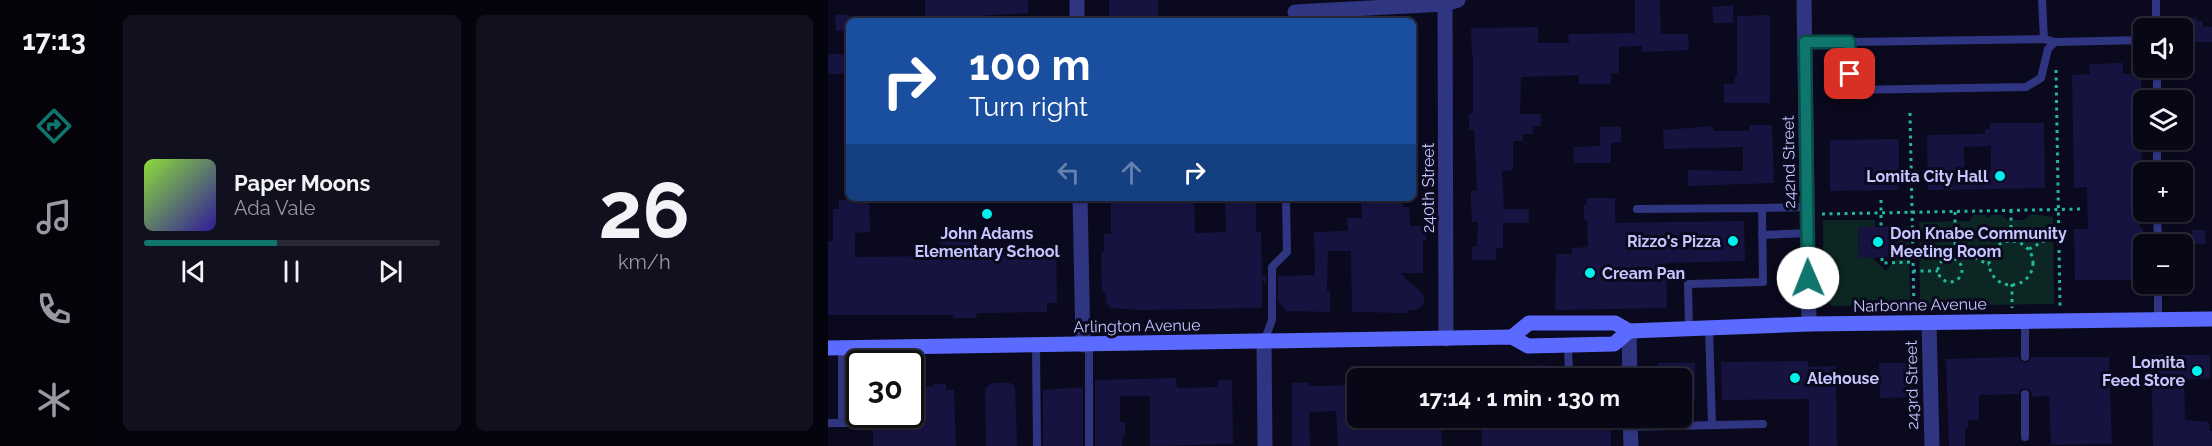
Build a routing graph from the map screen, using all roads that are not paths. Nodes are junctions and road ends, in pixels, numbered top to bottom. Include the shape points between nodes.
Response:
1 (1077, 0) edge
2 (1804, 0) edge
3 (2042, 0) edge
4 (2156, 0) edge
5 (1449, 1) edge
6 (1295, 12) dead end
7 (1077, 18) edge
8 (2156, 18) edge
9 (2044, 39) junction
10 (2133, 40) edge
11 (1805, 42) junction
12 (1849, 42) junction
13 (2055, 42) junction
14 (1080, 201) edge
15 (1286, 201) edge
16 (1807, 207) junction
17 (1762, 208) junction
18 (1637, 209) dead end
19 (1808, 233) junction
20 (1762, 235) junction
21 (2158, 294) edge
22 (2212, 319) edge
23 (2158, 320) junction
24 (2025, 321) junction
25 (1929, 322) junction
26 (1809, 324) junction
27 (1709, 328) junction
28 (1689, 329) junction
29 (1629, 331) junction
30 (1512, 337) junction
31 (1446, 339) junction
32 (1264, 342) junction
33 (1036, 345) junction
34 (1086, 345) junction
35 (1568, 345) junction
36 (835, 348) edge
37 (924, 352) edge
38 (2025, 357) dead end
39 (1569, 368) edge
40 (1630, 368) edge
41 (2025, 394) dead end
42 (828, 423) edge
43 (842, 423) junction
44 (846, 423) edge
45 (1692, 424) edge
46 (1763, 424) dead end
47 (1712, 425) junction
48 (1631, 428) edge
49 (2025, 437) dead end
50 (1037, 446) edge
51 (1089, 446) edge
52 (1265, 446) edge
53 (1631, 446) edge
54 (1932, 446) edge

1 - 7 street
2 - 11 street, 242nd Street
3 - 9 lane
4 - 8 lane
5 - 6 street
5 - 31 street, 240th Street
9 - 12 lane
9 - 13 lane
10 - 13 lane
11 - 12 lane
11 - 16 street, 242nd Street
12 - 13 lane via 1851,90 2026,87 2041,78 2048,49
14 - 34 street
15 - 32 lane via 1287,252 1272,267 1272,320
16 - 17 lane
16 - 19 street, 242nd Street
17 - 18 lane
17 - 20 lane
19 - 20 lane
19 - 26 street, 242nd Street
20 - 28 lane via 1763,282 1688,284
21 - 23 lane
22 - 23 main road, Narbonne Avenue
23 - 24 main road, Narbonne Avenue
24 - 25 main road, Narbonne Avenue
24 - 38 lane
25 - 26 main road, Narbonne Avenue
25 - 54 street, 243rd Street
26 - 27 main road, Narbonne Avenue
27 - 28 main road, Narbonne Avenue
27 - 47 lane
28 - 29 main road, Narbonne Avenue
29 - 30 main road, Narbonne Avenue via 1615,323 1529,323
29 - 35 main road, Narbonne Avenue via 1614,344
29 - 40 street
30 - 31 main road, Narbonne Avenue
30 - 35 main road, Narbonne Avenue via 1528,346
31 - 32 main road, Arlington Avenue
32 - 34 main road, Arlington Avenue
32 - 52 street
33 - 34 main road, Arlington Avenue
33 - 37 main road, Arlington Avenue
33 - 50 lane
34 - 51 lane
35 - 39 lane
36 - 43 lane
41 - 49 lane
42 - 43 lane
43 - 44 lane
45 - 47 lane
46 - 47 lane
48 - 53 street

